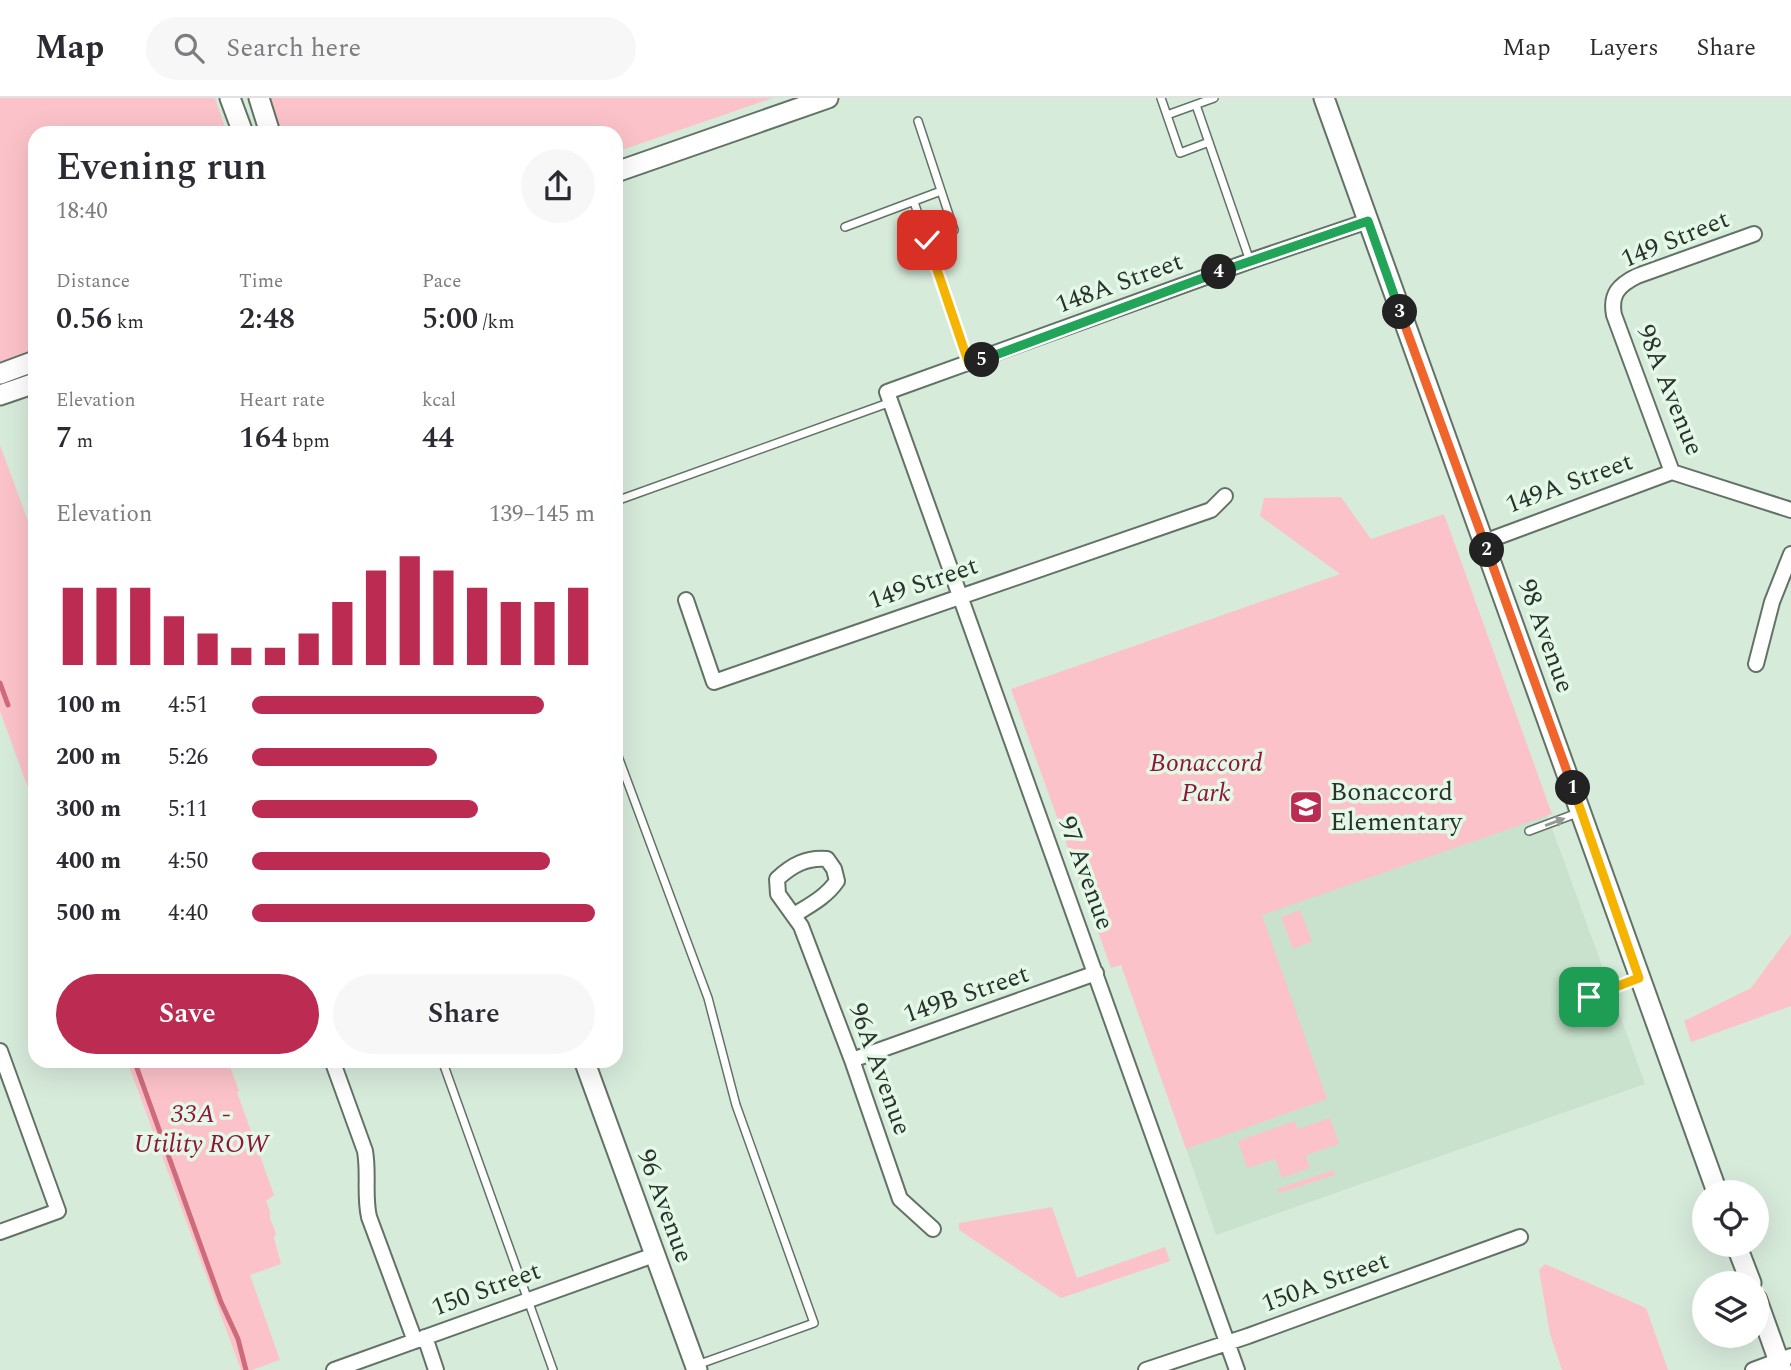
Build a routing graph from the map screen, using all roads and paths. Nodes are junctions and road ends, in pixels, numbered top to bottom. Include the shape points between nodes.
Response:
1 (230, 98) edge
2 (259, 98) edge
3 (828, 98) edge
4 (1161, 98) edge
5 (1214, 98) edge
6 (1324, 98) edge
7 (1196, 104) junction
8 (1167, 115) junction
9 (918, 121) dead end
10 (240, 126) edge
11 (268, 126) edge
12 (1209, 142) junction
13 (623, 170) edge
14 (942, 191) junction
15 (914, 202) junction
16 (1368, 221) junction
17 (845, 227) dead end
18 (1754, 234) dead end
19 (927, 240) junction
20 (1250, 261) junction
21 (1616, 291) joint
22 (28, 363) edge
23 (969, 364) junction
24 (0, 373) edge
25 (28, 385) edge
26 (0, 395) edge
27 (889, 397) junction
28 (1672, 472) junction
29 (1225, 496) dead end
30 (623, 498) edge
31 (1791, 510) edge
32 (1484, 542) junction
33 (1791, 554) edge
34 (961, 595) junction
35 (686, 600) dead end
36 (1756, 664) dead end
37 (623, 770) edge
38 (1581, 812) junction
39 (1529, 831) dead end
40 (794, 915) junction
41 (1096, 974) junction
42 (1639, 978) junction
43 (1589, 997) dead end
44 (0, 1051) edge
45 (852, 1060) junction
46 (335, 1068) edge
47 (445, 1068) edge
48 (587, 1068) edge
49 (1713, 1180) edge
50 (933, 1229) dead end
51 (0, 1232) edge
52 (1520, 1237) dead end
53 (654, 1255) junction
54 (528, 1300) junction
55 (1769, 1328) edge
56 (420, 1339) junction
57 (1227, 1343) junction
58 (1784, 1362) edge
59 (696, 1368) edge
60 (334, 1370) edge
61 (436, 1370) edge
62 (553, 1370) edge
63 (1146, 1370) edge
64 (1237, 1370) edge
65 (1753, 1370) edge

1 - 10 street
2 - 11 street
3 - 13 street
4 - 8 lane
5 - 7 lane
6 - 16 street, 98 Avenue
7 - 8 lane
7 - 12 lane
8 - 12 lane via 1181,153
9 - 14 lane
12 - 20 lane
14 - 15 lane
14 - 19 lane via 954,230
15 - 17 lane
15 - 19 lane
16 - 20 street, 148A Street
16 - 32 street, 98 Avenue
18 - 21 street, 149 Street via 1637,276
19 - 23 lane
20 - 23 street, 148A Street
21 - 28 street, 98A Avenue via 1614,315
22 - 24 street
23 - 27 street, 148A Street
25 - 26 street
27 - 30 lane
27 - 34 street, 97 Avenue
28 - 31 street, 98A Avenue
28 - 32 street, 149A Street
29 - 34 street, 149 Street via 1211,510
32 - 38 street, 98 Avenue
33 - 36 street via 1772,602
34 - 35 street, 149 Street via 714,681
34 - 41 street, 97 Avenue
37 - 59 lane via 708,998 736,1105 814,1323
39 -> 38 lane
38 - 42 street, 98 Avenue
40 - 40 street, 96A Avenue via 778,894 777,879 798,863 827,859 837,881 820,899
40 - 45 street, 96A Avenue
41 - 45 street, 149B Street
41 - 57 street, 97 Avenue
42 - 43 lane
42 - 49 street, 98 Avenue
44 - 51 street via 58,1211
45 - 50 street, 96A Avenue via 900,1199
46 - 56 street via 368,1165 369,1217
47 - 54 lane
48 - 53 street, 96 Avenue
52 - 57 street, 150A Street
53 - 54 street, 150 Street
53 - 59 street, 96 Avenue
54 - 56 street, 150 Street
54 - 62 lane
55 - 58 street
56 - 60 street, 150 Street
56 - 61 street
57 - 63 street, 150A Street
57 - 64 street, 97 Avenue
58 - 65 street

